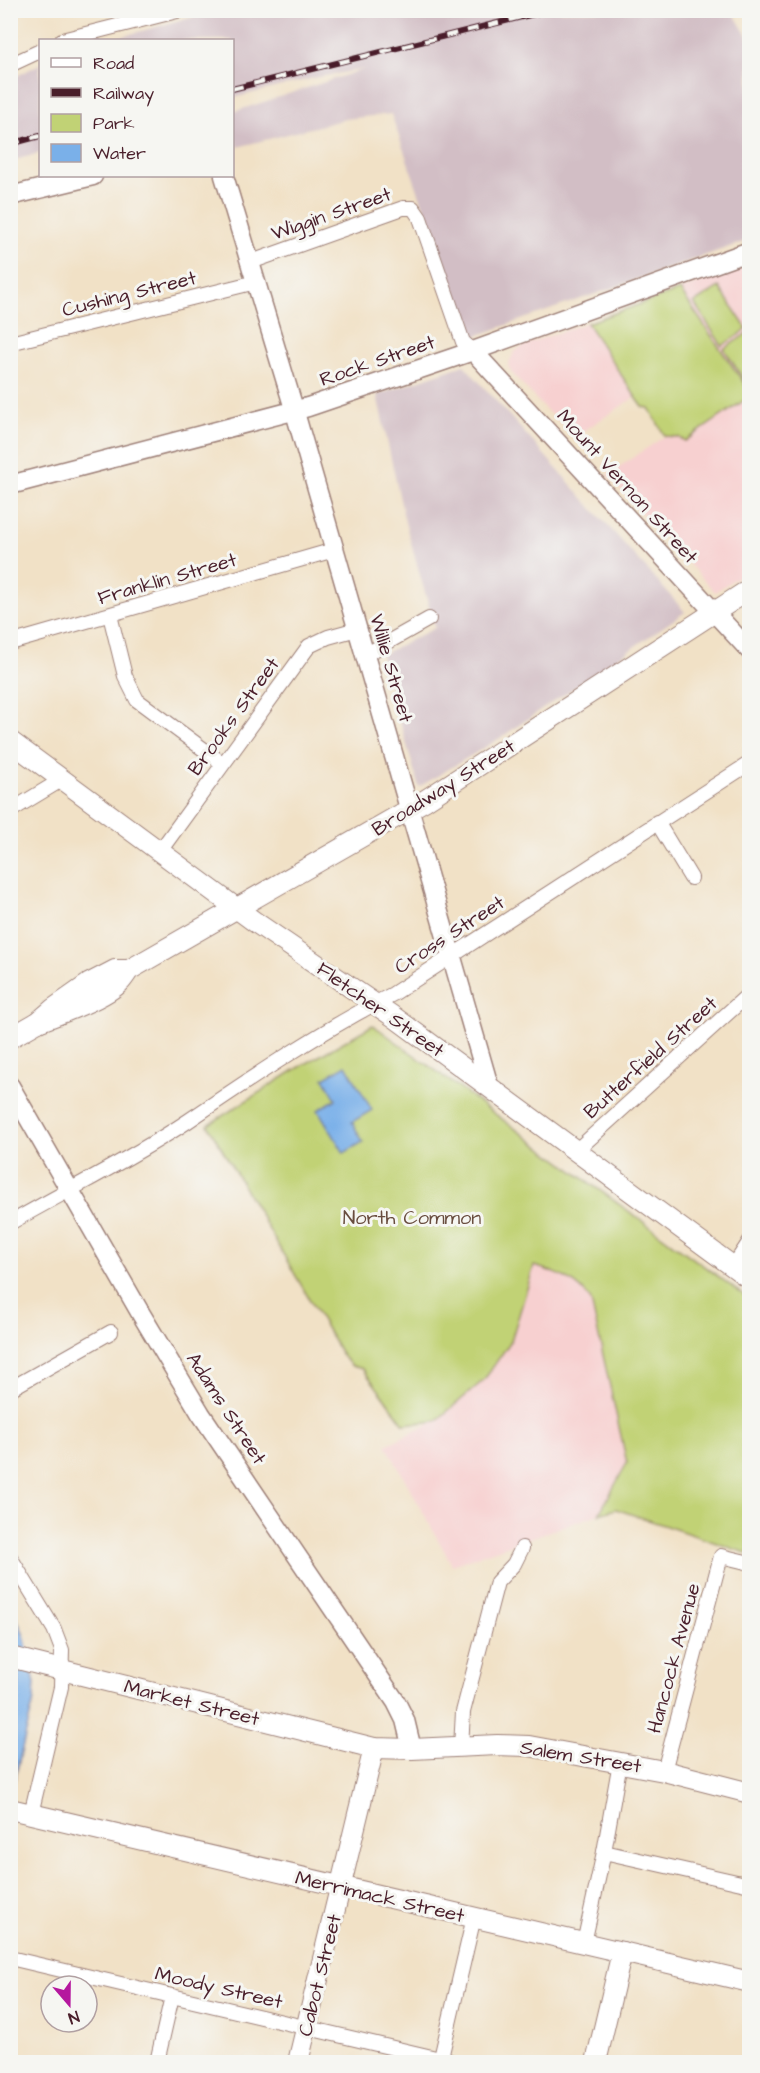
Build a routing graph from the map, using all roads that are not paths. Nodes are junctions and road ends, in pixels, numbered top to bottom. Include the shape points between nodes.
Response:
1 (181, 10) edge
2 (66, 39) edge
3 (39, 51) edge
4 (10, 65) edge
5 (89, 177) edge
6 (224, 177) edge
7 (10, 196) edge
8 (750, 251) edge
9 (251, 262) junction
10 (256, 282) junction
11 (10, 343) edge
12 (473, 351) junction
13 (294, 411) junction
14 (10, 485) edge
15 (334, 550) junction
16 (750, 589) edge
17 (713, 613) junction
18 (110, 615) junction
19 (429, 619) dead end
20 (357, 629) junction
21 (10, 643) edge
22 (750, 651) edge
23 (365, 655) junction
24 (10, 741) edge
25 (750, 763) edge
26 (222, 764) junction
27 (63, 779) junction
28 (409, 810) junction
29 (10, 811) edge
30 (657, 822) junction
31 (160, 850) junction
32 (691, 878) dead end
33 (237, 909) junction
34 (451, 955) junction
35 (750, 993) edge
36 (375, 1004) junction
37 (10, 1038) edge
38 (10, 1086) edge
39 (489, 1086) junction
40 (577, 1150) junction
41 (70, 1190) junction
42 (10, 1223) edge
43 (750, 1242) edge
44 (733, 1267) junction
45 (750, 1279) edge
46 (111, 1332) dead end
47 (10, 1389) edge
48 (522, 1548) dead end
49 (10, 1557) edge
50 (750, 1563) edge
51 (10, 1657) edge
52 (62, 1669) junction
53 (460, 1747) junction
54 (374, 1748) junction
55 (412, 1749) junction
56 (620, 1762) junction
57 (664, 1771) junction
58 (750, 1793) edge
59 (19, 1811) edge
60 (604, 1852) junction
61 (750, 1885) edge
62 (341, 1887) junction
63 (474, 1917) junction
64 (584, 1942) junction
65 (622, 1952) junction
66 (10, 1958) edge
67 (750, 1982) edge
68 (172, 1996) junction
69 (306, 2028) junction
70 (157, 2062) edge
71 (298, 2062) edge
72 (445, 2062) edge
73 (596, 2062) edge

1 - 2 street
3 - 4 street
5 - 7 street
6 - 9 street, Willie Street
8 - 12 street, Rock Street
9 - 10 street, Willie Street
9 - 12 street, Wiggin Street via 403,208 413,208 420,218 463,342
10 - 11 street, Cushing Street
10 - 13 street, Willie Street
12 - 13 street, Rock Street
12 - 17 street, Mount Vernon Street
13 - 14 street, Rock Street
13 - 15 street, Willie Street
15 - 18 street, Franklin Street
15 - 20 street, Willie Street
16 - 17 main road, Broadway Street
17 - 22 street, Mount Vernon Street
17 - 28 main road, Broadway Street
18 - 21 street, Franklin Street
18 - 26 street via 125,676 137,700
19 - 23 street
20 - 23 street, Willie Street
20 - 26 street, Brooks Street via 309,646
23 - 28 street, Willie Street
24 - 27 main road, Fletcher Street
25 - 30 street, Cross Street
26 - 31 street, Brooks Street
27 - 29 street
27 - 31 main road, Fletcher Street
28 - 33 main road, Broadway Street
28 - 34 street, Willie Street
30 - 32 street
30 - 34 street, Cross Street
31 - 33 main road, Fletcher Street
33 - 36 main road, Fletcher Street
33 - 37 main road, Broadway Street via 129,970 119,984
34 - 36 street, Cross Street
34 - 39 street, Willie Street
35 - 40 street, Butterfield Street
36 - 39 main road, Fletcher Street
36 - 41 street, Cross Street
38 - 41 street, Adams Street
39 - 40 main road, Fletcher Street
40 - 44 main road, Fletcher Street
41 - 42 street, Cross Street
41 - 55 street, Adams Street via 201,1414 396,1702
43 - 44 street
44 - 45 main road, Fletcher Street
46 - 47 street
48 - 53 street via 514,1564 497,1582 463,1712
49 - 52 street via 54,1629 62,1650
50 - 57 street, Hancock Avenue via 721,1556
51 - 52 main road, Market Street
52 - 54 main road, Market Street
52 - 59 street via 61,1687
53 - 55 main road, Salem Street
53 - 56 main road, Salem Street via 530,1746
54 - 55 main road, Salem Street
54 - 62 main road, Cabot Street
56 - 57 main road, Salem Street
56 - 60 street
57 - 58 main road, Salem Street
59 - 62 main road, Merrimack Street
60 - 61 street
60 - 64 street
62 - 63 main road, Merrimack Street
62 - 69 main road, Cabot Street
63 - 64 main road, Merrimack Street
63 - 72 street
64 - 65 main road, Merrimack Street
65 - 67 main road, Merrimack Street
65 - 73 main road
66 - 68 street, Moody Street
68 - 69 street, Moody Street
68 - 70 street
69 - 71 main road, Cabot Street
69 - 72 street, Moody Street

